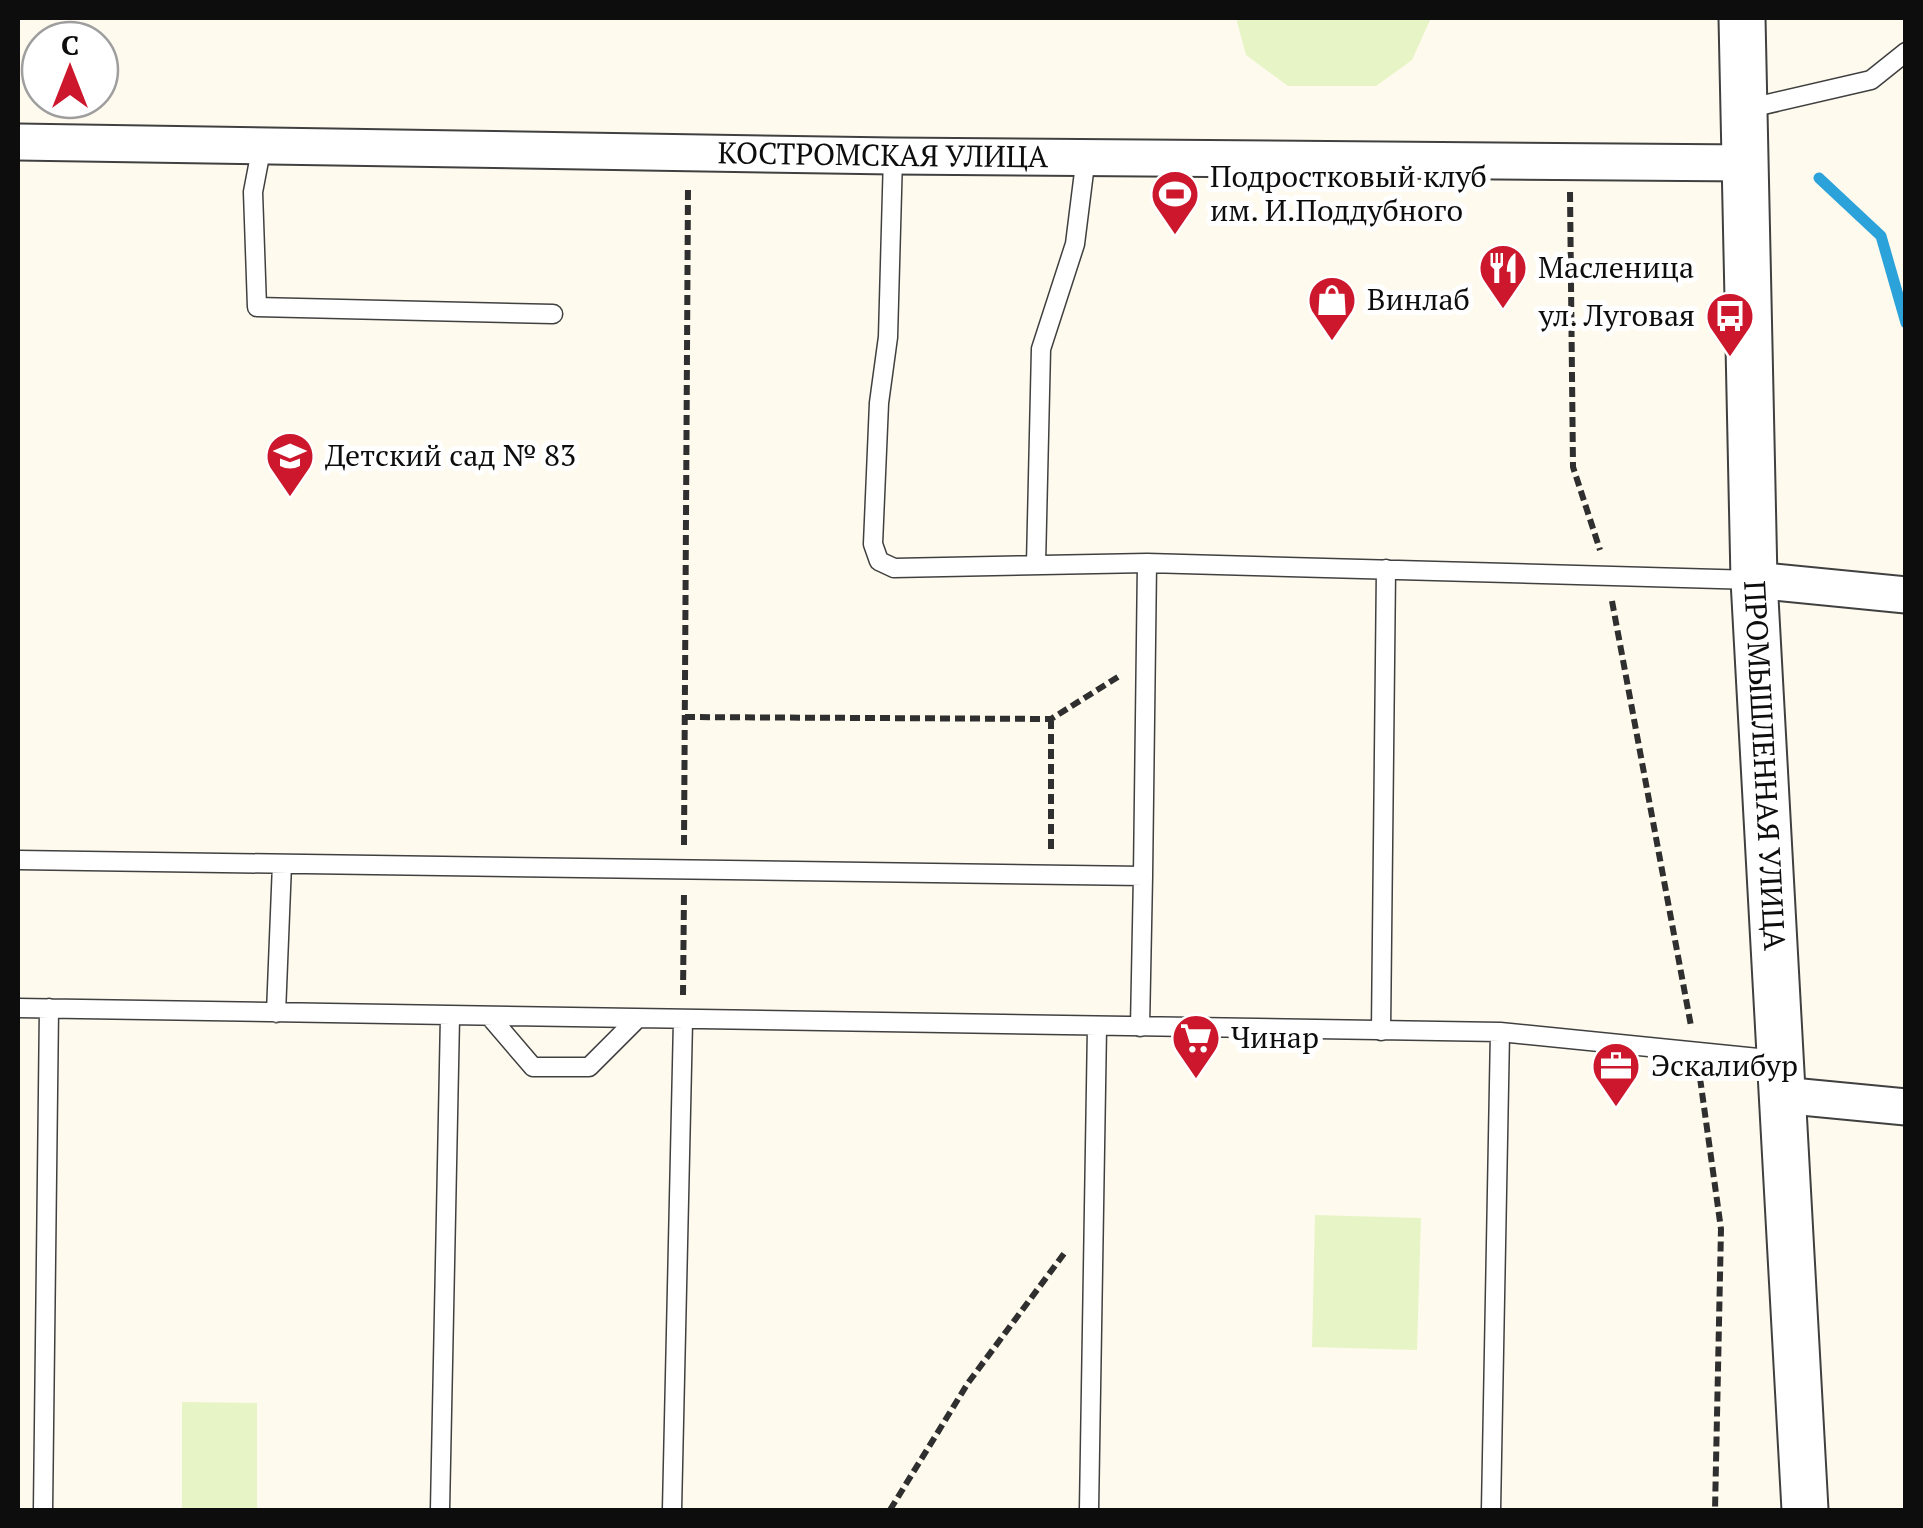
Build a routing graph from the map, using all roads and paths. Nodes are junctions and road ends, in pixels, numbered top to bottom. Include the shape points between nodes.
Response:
1 (1742, 18) edge
2 (1906, 52) edge
3 (1746, 110) junction
4 (18, 142) edge
5 (262, 145) junction
6 (688, 151) junction
7 (893, 156) junction
8 (1086, 156) junction
9 (1570, 162) junction
10 (1748, 163) junction
11 (553, 314) dead end
12 (1146, 563) junction
13 (1036, 564) junction
14 (1386, 569) junction
15 (1608, 576) junction
16 (1754, 580) junction
17 (1906, 595) edge
18 (1146, 660) junction
19 (685, 717) junction
20 (1050, 719) junction
21 (18, 860) edge
22 (282, 864) junction
23 (684, 870) junction
24 (1050, 875) junction
25 (1144, 876) junction
26 (18, 1008) edge
27 (49, 1008) junction
28 (276, 1013) junction
29 (450, 1016) junction
30 (491, 1018) junction
31 (636, 1020) junction
32 (683, 1021) junction
33 (1097, 1027) junction
34 (1140, 1027) junction
35 (1381, 1031) junction
36 (1500, 1032) junction
37 (1696, 1052) junction
38 (1780, 1078) junction
39 (1906, 1107) edge
40 (1094, 1213) junction
41 (43, 1510) edge
42 (440, 1510) edge
43 (672, 1510) edge
44 (890, 1510) edge
45 (1089, 1510) edge
46 (1491, 1510) edge
47 (1715, 1510) edge
48 (1804, 1510) edge

1 - 3 street, ПРОМЫШЛЕННАЯ УЛИЦА
2 - 3 lane via 1871,80
3 - 10 street, ПРОМЫШЛЕННАЯ УЛИЦА
4 - 5 street, КОСТРОМСКАЯ УЛИЦА
5 - 6 street, КОСТРОМСКАЯ УЛИЦА
5 - 11 lane via 253,192 257,307
6 - 7 street, КОСТРОМСКАЯ УЛИЦА
6 - 19 path
7 - 8 street, КОСТРОМСКАЯ УЛИЦА
7 - 13 lane via 873,544 879,561 894,568
8 - 9 street, КОСТРОМСКАЯ УЛИЦА
8 - 13 lane via 1074,244 1041,349
9 - 10 street, КОСТРОМСКАЯ УЛИЦА
9 - 15 path via 1573,467
10 - 16 street, ПРОМЫШЛЕННАЯ УЛИЦА
12 - 13 lane
12 - 14 lane
12 - 18 lane
14 - 15 lane
14 - 35 lane
15 - 16 lane
15 - 37 path
16 - 17 street
16 - 38 street, ПРОМЫШЛЕННАЯ УЛИЦА
18 - 20 path
18 - 25 lane
19 - 20 path
19 - 23 path
20 - 24 path
21 - 22 lane
22 - 23 lane
22 - 28 lane
23 - 24 lane
23 - 32 path
24 - 25 lane
25 - 34 lane
26 - 27 lane
27 - 28 lane
27 - 41 lane
28 - 29 lane
29 - 30 lane
29 - 42 lane
30 - 31 lane
30 - 31 lane via 533,1067 590,1068
31 - 32 lane
32 - 33 lane
32 - 43 lane
33 - 34 lane
33 - 40 lane
34 - 35 lane
35 - 36 lane
36 - 37 lane
36 - 46 lane
37 - 38 lane
37 - 47 path via 1721,1228
38 - 39 street
38 - 48 street, ПРОМЫШЛЕННАЯ УЛИЦА
40 - 44 path via 968,1383
40 - 45 lane

